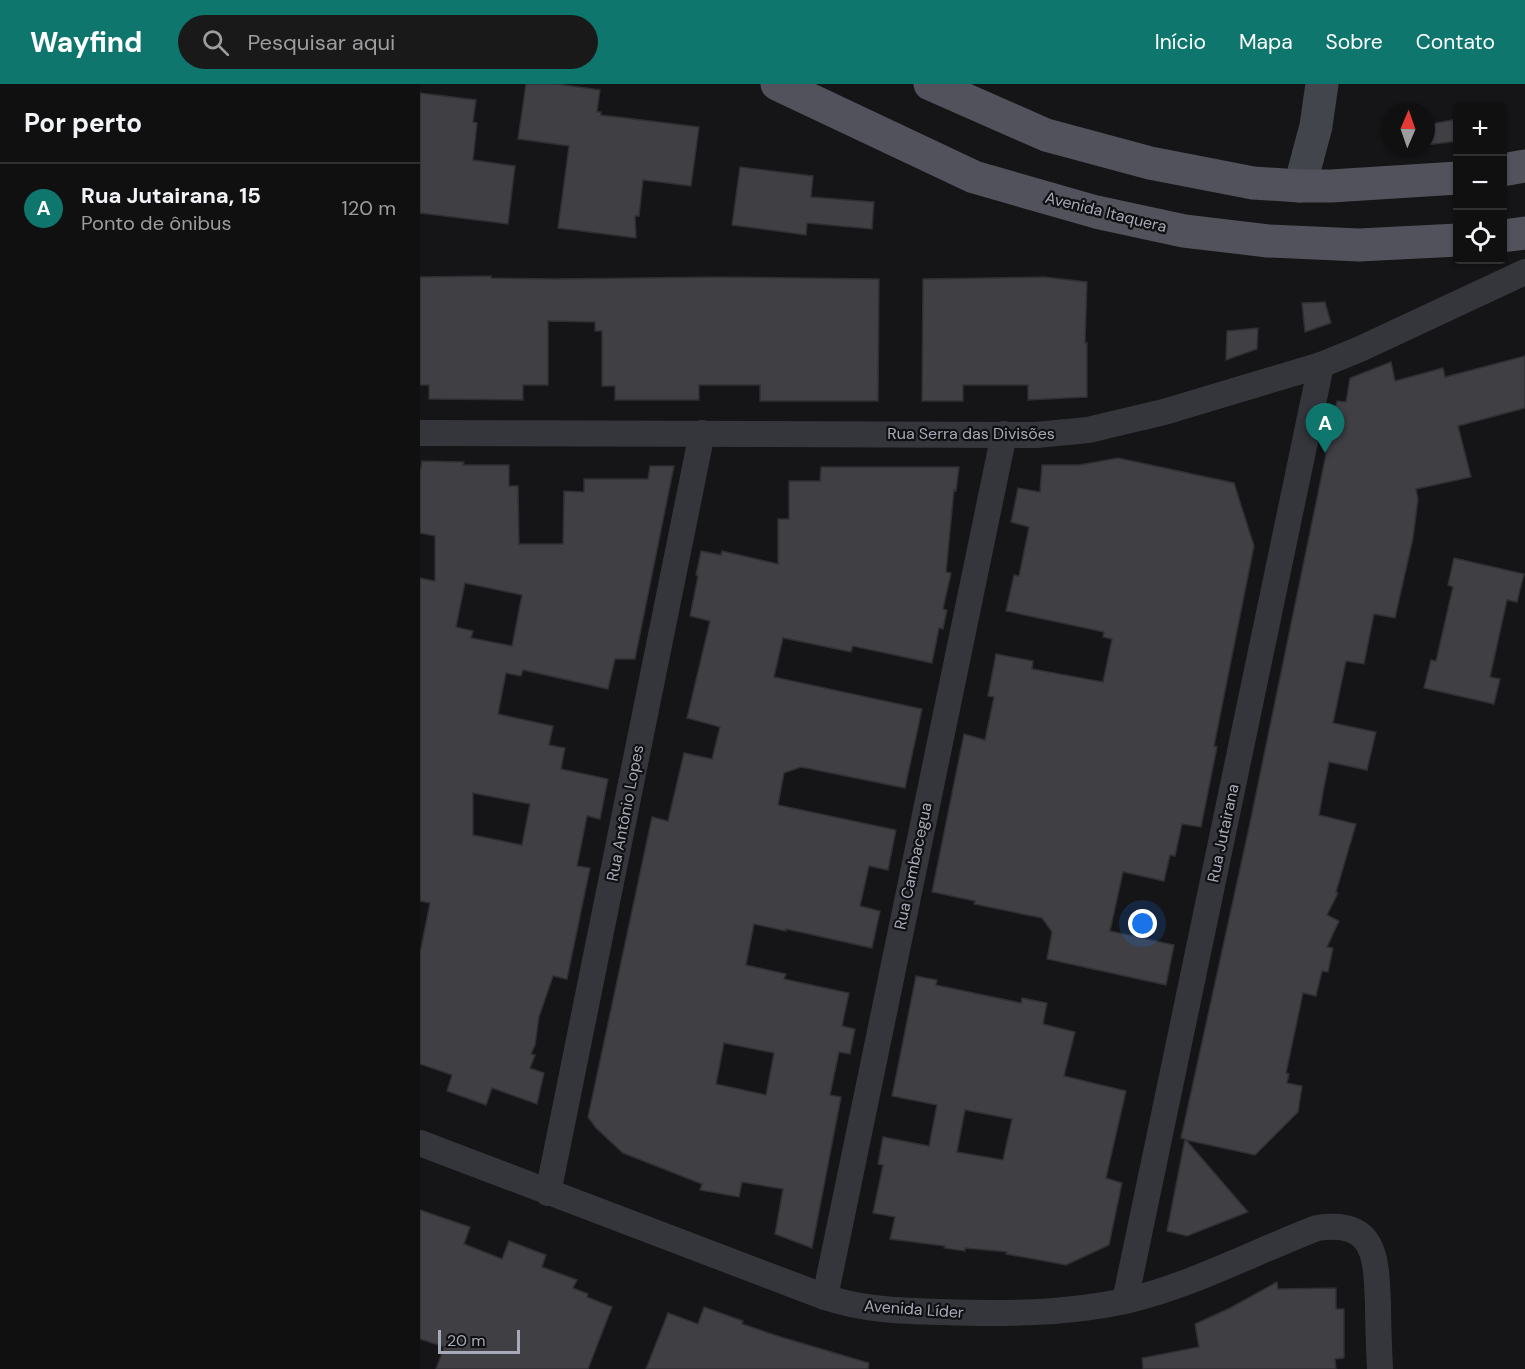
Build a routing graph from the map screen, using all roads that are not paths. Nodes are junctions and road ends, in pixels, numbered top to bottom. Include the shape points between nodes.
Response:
1 (777, 84) edge
2 (930, 84) edge
3 (1322, 84) edge
4 (1525, 165) edge
5 (1507, 169) edge
6 (1453, 178) edge
7 (1315, 186) junction
8 (1525, 233) edge
9 (1507, 236) edge
10 (1453, 240) edge
11 (1499, 264) edge
12 (1525, 272) edge
13 (1496, 286) junction
14 (1321, 365) junction
15 (420, 433) edge
16 (702, 433) junction
17 (1004, 435) junction
18 (420, 1143) edge
19 (548, 1193) junction
20 (825, 1297) junction
21 (1125, 1301) junction
22 (1380, 1369) edge

1 - 10 main road, Avenida Itaquera via 974,177 1096,212 1184,231 1268,241 1359,245
2 - 7 main road via 1046,135 1150,163 1253,183
3 - 7 street via 1316,126
4 - 5 main road
6 - 7 main road
8 - 9 main road
11 - 13 street
12 - 13 street, Rua Serra das Divisões
13 - 14 street, Rua Serra das Divisões
14 - 17 street, Rua Serra das Divisões via 1164,412 1088,430
14 - 21 street, Rua Jutairana
15 - 16 street, Rua Serra das Divisões
16 - 17 street, Rua Serra das Divisões
16 - 19 street, Rua Antônio Lopes
17 - 20 street, Rua Cambacegua
18 - 19 street, Avenida Líder
19 - 20 street, Avenida Líder
20 - 21 street, Avenida Líder via 844,1304 888,1310 1003,1314
21 - 22 street, Avenida Líder via 1176,1286 1317,1228 1350,1229 1365,1239 1377,1271

